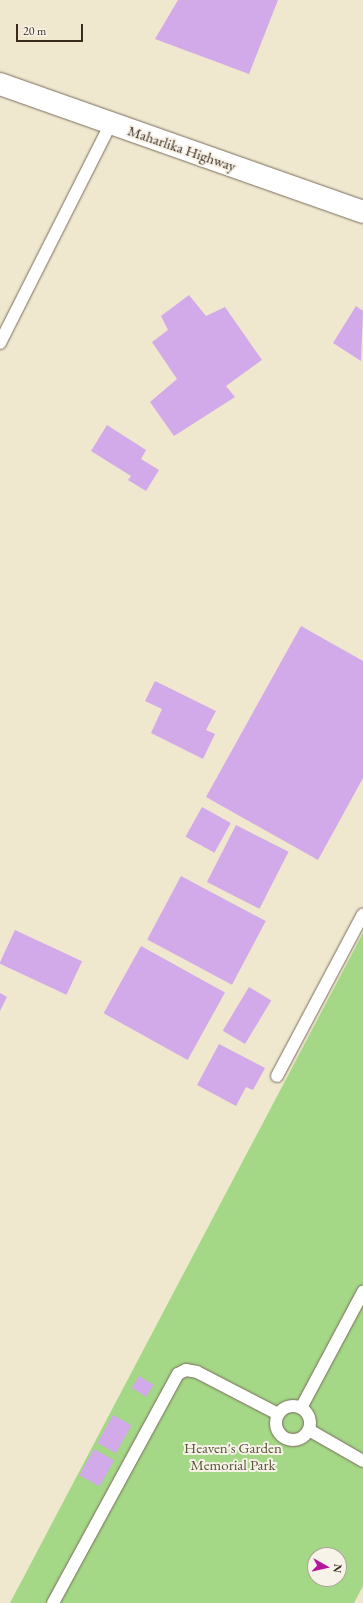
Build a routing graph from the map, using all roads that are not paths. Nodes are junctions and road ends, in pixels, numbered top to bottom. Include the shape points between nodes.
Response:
1 (0, 84) edge
2 (111, 123) junction
3 (363, 212) edge
4 (0, 343) edge
5 (363, 914) edge
6 (277, 1076) dead end
7 (363, 1292) edge
8 (301, 1408) junction
9 (278, 1414) junction
10 (309, 1430) junction
11 (363, 1461) edge
12 (53, 1603) edge

1 - 2 main road, Maharlika Highway
2 - 3 main road, Maharlika Highway
2 - 4 lane
5 - 6 lane
7 - 8 lane
8 - 9 lane via 288,1406
8 - 10 lane via 309,1418
9 - 10 lane via 276,1428 284,1439 300,1439
9 - 12 lane via 197,1372 186,1370 178,1374
10 - 11 lane

